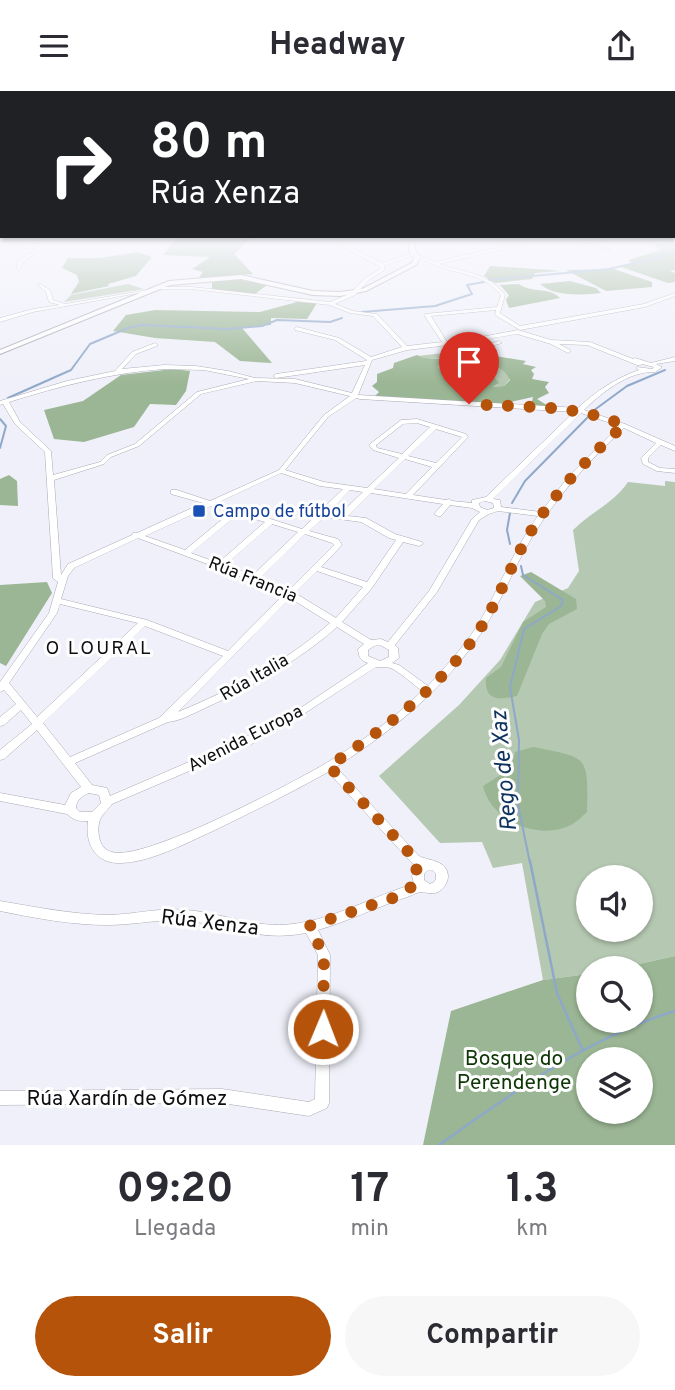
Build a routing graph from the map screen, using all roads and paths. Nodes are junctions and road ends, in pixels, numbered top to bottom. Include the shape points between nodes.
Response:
1 (43, 287) edge
2 (162, 287) edge
3 (285, 287) edge
4 (359, 287) edge
5 (370, 287) edge
6 (497, 287) edge
7 (157, 289) junction
8 (354, 293) junction
9 (675, 294) edge
10 (64, 302) junction
11 (331, 303) junction
12 (498, 308) junction
13 (0, 320) edge
14 (297, 329) dead end
15 (519, 330) junction
16 (499, 342) dead end
17 (551, 342) junction
18 (459, 343) junction
19 (446, 344) junction
20 (155, 345) dead end
21 (406, 348) junction
22 (568, 351) dead end
23 (0, 352) edge
24 (675, 359) edge
25 (368, 361) junction
26 (640, 367) junction
27 (675, 367) edge
28 (116, 373) junction
29 (257, 379) junction
30 (355, 394) junction
31 (2, 402) edge
32 (579, 410) junction
33 (624, 425) junction
34 (435, 426) junction
35 (661, 442) junction
36 (675, 449) edge
37 (402, 457) junction
38 (437, 466) junction
39 (281, 471) junction
40 (675, 471) edge
41 (52, 478) junction
42 (348, 488) junction
43 (368, 490) junction
44 (174, 492) dead end
45 (409, 495) junction
46 (449, 501) junction
47 (214, 503) junction
48 (497, 503) junction
49 (479, 509) junction
50 (238, 510) junction
51 (322, 514) junction
52 (438, 514) dead end
53 (542, 514) junction
54 (343, 516) junction
55 (271, 521) junction
56 (305, 531) junction
57 (136, 535) junction
58 (401, 538) junction
59 (419, 544) dead end
60 (186, 553) junction
61 (219, 565) junction
62 (316, 568) junction
63 (255, 578) junction
64 (63, 582) junction
65 (369, 586) junction
66 (291, 593) junction
67 (58, 601) junction
68 (338, 621) junction
69 (144, 622) junction
70 (390, 642) junction
71 (366, 643) junction
72 (230, 655) junction
73 (367, 664) junction
74 (391, 664) junction
75 (3, 687) edge
76 (427, 690) junction
77 (22, 704) junction
78 (188, 706) junction
79 (0, 722) edge
80 (40, 726) junction
81 (0, 756) edge
82 (68, 762) junction
83 (329, 766) junction
84 (83, 787) junction
85 (0, 797) edge
86 (107, 798) junction
87 (70, 806) junction
88 (91, 820) junction
89 (0, 906) edge
90 (309, 926) junction
91 (0, 1098) edge

1 - 10 street via 51,302
2 - 7 main road
3 - 8 main road
4 - 8 street
5 - 8 main road
6 - 12 street via 503,295
7 - 10 street
7 - 11 street via 192,288
7 - 23 main road
8 - 11 street
9 - 15 street via 651,304
10 - 13 street
11 - 21 street via 375,315
12 - 15 street via 500,318
12 - 19 street via 427,316
14 - 25 street via 337,339
15 - 17 street
15 - 18 street
16 - 18 street via 475,349
17 - 22 street
17 - 26 street via 588,343
18 - 19 street
19 - 21 street
20 - 28 street via 134,353
21 - 25 street
24 - 26 street
24 - 27 street via 670,363
25 - 29 street
25 - 30 street
26 - 32 street
28 - 29 street via 185,367
28 - 31 street
29 - 30 street via 295,380
29 - 41 street via 199,393 137,445 102,463
30 - 32 street
30 - 39 street via 326,416
31 - 41 street via 48,451
32 - 33 street
32 - 48 street
33 - 35 street
33 - 53 street
34 - 37 street
34 - 37 street via 401,422 372,445
34 - 38 street via 462,432 465,437
35 - 36 street
35 - 40 street via 644,458 645,463
37 - 38 street
37 - 43 street
38 - 45 street
39 - 42 street
39 - 47 street
41 - 64 street via 57,578
42 - 43 street
42 - 51 street
43 - 45 street
43 - 54 street
44 - 47 street
45 - 46 street
46 - 49 street
46 - 52 street
47 - 50 street
47 - 57 street
48 - 49 street
48 - 49 street
48 - 53 street
49 - 70 street via 433,591
50 - 55 street
50 - 60 street
51 - 54 street
51 - 56 street
53 - 76 street via 472,641
54 - 58 street
55 - 56 street
55 - 61 street
56 - 62 street via 338,545
56 - 63 street
57 - 60 street, Rúa Francia
57 - 64 street via 77,562
58 - 59 street
58 - 65 street, Rúa Italia
60 - 61 street, Rúa Francia
61 - 63 street, Rúa Francia
62 - 65 street
62 - 66 street
63 - 66 street, Rúa Francia
64 - 67 street
65 - 68 street, Rúa Italia
66 - 68 street, Rúa Francia
66 - 72 street
67 - 69 street
67 - 75 street
68 - 71 street, Rúa Francia
68 - 78 street, Rúa Italia via 282,662
69 - 72 street
69 - 80 street
70 - 71 street
70 - 74 street via 396,654
71 - 73 street via 362,654
72 - 78 street
73 - 74 street
73 - 86 street, Avenida Europa via 302,711 246,742
74 - 76 street
75 - 77 street
76 - 83 street
77 - 79 street
77 - 80 street
78 - 82 street, Rúa Italia via 163,722
80 - 81 street
80 - 82 street
82 - 84 street
83 - 88 street via 210,827 124,857 100,851
83 - 90 street, Rúa Xenza via 419,875 367,908
84 - 86 street
84 - 87 street
85 - 87 street
86 - 88 street via 103,811
87 - 88 street via 74,815
89 - 90 street, Rúa Xenza via 108,920 188,915 250,928
90 - 91 street, Rúa Xardín de Gómez via 324,955 322,1103 309,1109 222,1096

